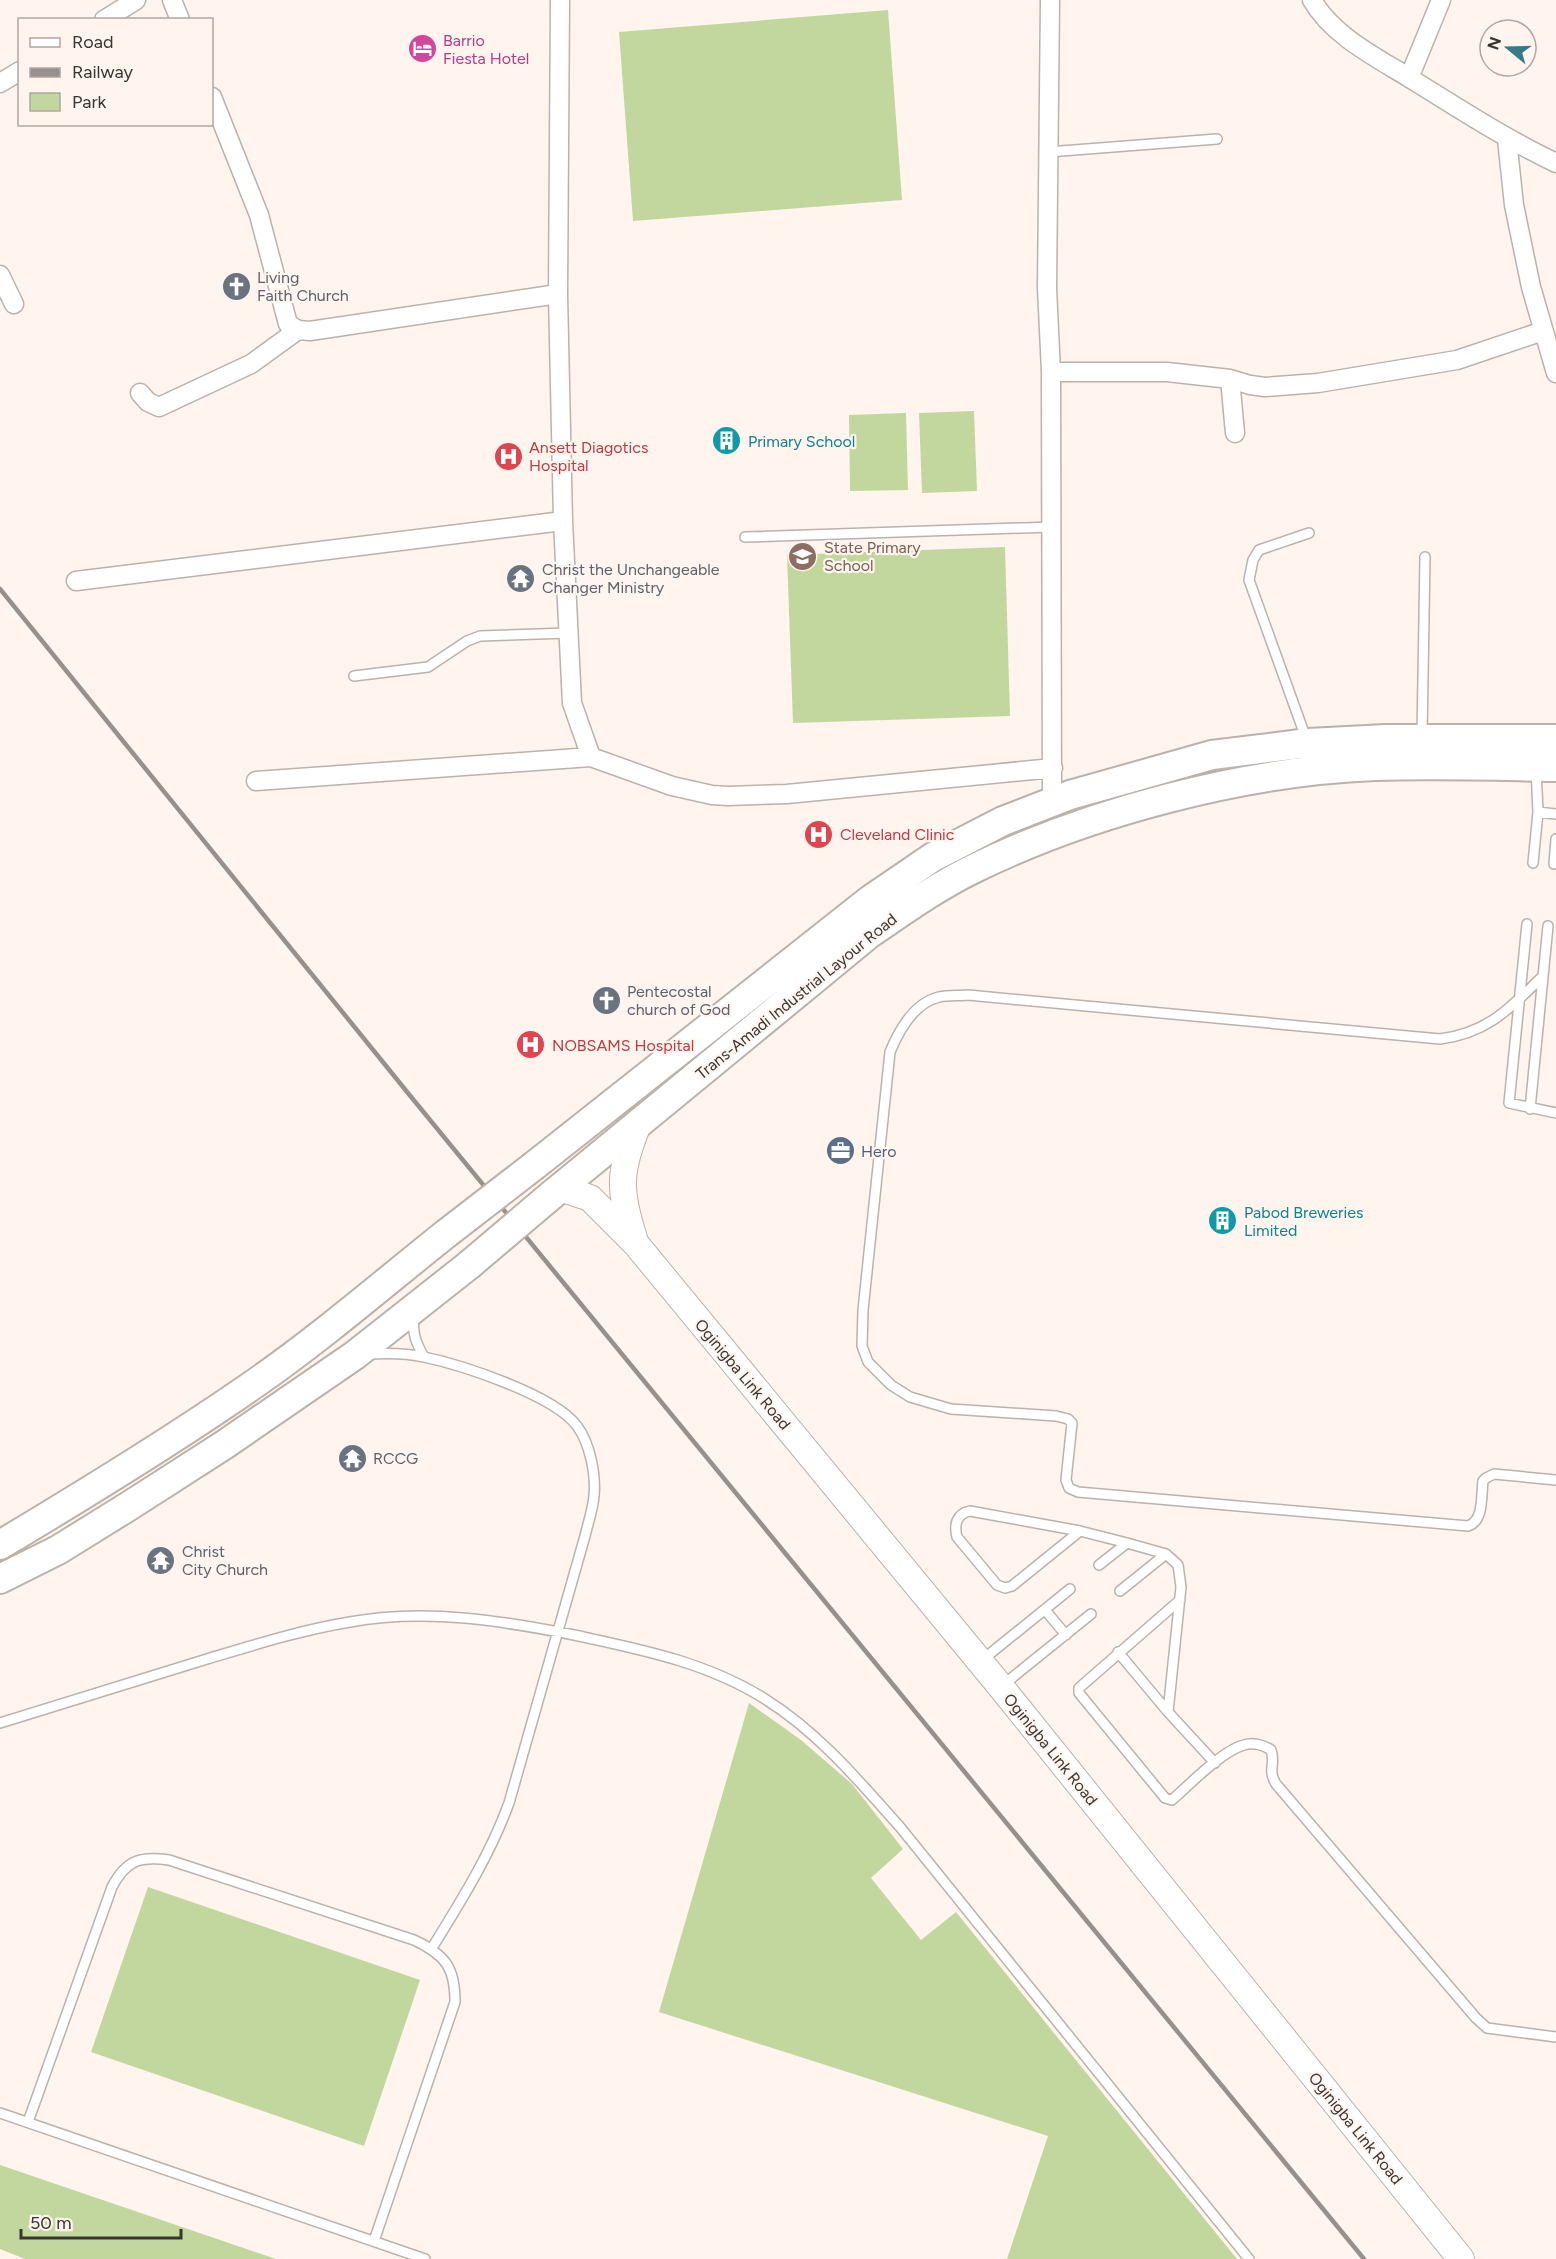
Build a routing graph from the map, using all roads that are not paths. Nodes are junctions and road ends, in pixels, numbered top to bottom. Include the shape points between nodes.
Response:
1 (136, 0) edge
2 (172, 0) edge
3 (560, 0) edge
4 (1050, 0) edge
5 (1312, 0) edge
6 (1441, 0) edge
7 (107, 18) edge
8 (179, 18) edge
9 (18, 72) edge
10 (1409, 78) junction
11 (0, 82) edge
12 (213, 100) edge
13 (1217, 139) dead end
14 (1507, 139) junction
15 (1048, 152) junction
16 (1556, 163) edge
17 (0, 275) edge
18 (558, 294) junction
19 (14, 304) dead end
20 (298, 330) junction
21 (1543, 331) junction
22 (1051, 372) junction
23 (1556, 373) edge
24 (1230, 379) junction
25 (140, 393) dead end
26 (1235, 433) dead end
27 (563, 521) junction
28 (1052, 527) junction
29 (1309, 533) dead end
30 (745, 537) dead end
31 (1425, 557) dead end
32 (76, 580) dead end
33 (568, 633) junction
34 (354, 676) dead end
35 (1553, 734) edge
36 (1422, 739) junction
37 (1308, 743) junction
38 (591, 757) junction
39 (1546, 767) edge
40 (1053, 768) junction
41 (256, 782) dead end
42 (1052, 802) junction
43 (1538, 812) junction
44 (1556, 814) edge
45 (1556, 839) edge
46 (1533, 863) dead end
47 (1554, 864) dead end
48 (1527, 924) dead end
49 (1548, 926) dead end
50 (1543, 976) junction
51 (1520, 998) junction
52 (1530, 1109) junction
53 (1556, 1113) edge
54 (639, 1122) junction
55 (557, 1190) junction
56 (636, 1244) junction
57 (415, 1310) junction
58 (355, 1355) junction
59 (424, 1357) junction
60 (1556, 1480) edge
61 (1080, 1531) junction
62 (1127, 1543) junction
63 (0, 1545) edge
64 (1166, 1554) junction
65 (1099, 1566) dead end
66 (0, 1578) edge
67 (1071, 1588) dead end
68 (1120, 1591) dead end
69 (1180, 1600) junction
70 (1045, 1610) junction
71 (1091, 1614) dead end
72 (559, 1632) junction
73 (1066, 1635) junction
74 (1118, 1652) junction
75 (980, 1661) junction
76 (1001, 1687) junction
77 (1168, 1712) junction
78 (0, 1723) edge
79 (1215, 1763) junction
80 (432, 1948) junction
81 (1556, 2037) edge
82 (0, 2113) edge
83 (28, 2122) junction
84 (374, 2241) junction
85 (425, 2259) edge
86 (1250, 2259) edge
87 (1461, 2259) edge

1 - 7 street
2 - 8 street
3 - 18 street
4 - 15 street
5 - 10 street via 1337,30
6 - 10 street
9 - 11 street
10 - 14 street
12 - 20 street via 259,215 288,324
13 - 15 lane
14 - 16 street
14 - 21 street via 1514,205
15 - 22 street
17 - 19 street
18 - 20 street
18 - 27 street
20 - 25 street via 251,364 159,407
21 - 23 street
21 - 24 street via 1457,360 1318,383 1265,387
22 - 24 street via 1167,372
22 - 28 street
24 - 26 street
27 - 32 street
27 - 33 street
28 - 30 lane
28 - 40 street
29 - 37 lane via 1259,550 1249,580
31 - 36 lane
33 - 34 lane via 480,636 428,668
33 - 38 street via 572,704
35 - 36 main road, Trans-Amadi Industrial Layour Road
36 - 37 main road, Trans-Amadi Industrial Layour Road
37 - 42 main road, Trans-Amadi Industrial Layour Road via 1212,755
38 - 40 street via 672,786 728,796 787,794
38 - 41 street
39 - 43 lane
39 - 54 main road, Trans-Amadi Industrial Layour Road via 1374,766 1297,774 1170,798 1024,845 940,887 869,934
40 - 42 street
42 - 63 main road, Trans-Amadi Industrial Layour Road, bridge via 1003,821 933,857 870,900 259,1381
43 - 44 lane
43 - 46 lane
45 - 47 lane
48 - 51 lane
49 - 50 lane
50 - 51 lane
50 - 52 lane
51 - 52 lane via 1509,1103
51 - 60 lane via 1474,1032 1440,1039 968,995 939,997 923,1005 897,1033 890,1053 862,1346 868,1362 910,1397 951,1409 1068,1419 1072,1423 1066,1480 1069,1488 1078,1492 1468,1526 1479,1519 1486,1478 1494,1474
52 - 53 lane
54 - 55 main road, Trans-Amadi Industrial Layour Road
54 - 56 street via 622,1179 626,1213
55 - 56 street, Oginigba Link Road via 590,1198
55 - 57 main road, Trans-Amadi Industrial Layour Road, bridge
56 - 75 street, Oginigba Link Road
57 - 58 main road, Trans-Amadi Industrial Layour Road
57 - 59 lane via 412,1329
58 - 59 lane
58 - 66 main road, Trans-Amadi Industrial Layour Road via 129,1506 58,1550
59 - 72 lane via 486,1376 554,1405 577,1426 587,1447 594,1496
61 - 61 lane via 1012,1587 1005,1588 997,1585 957,1537 955,1529 957,1519 970,1511
61 - 62 lane
62 - 64 lane
62 - 65 lane
64 - 68 lane
64 - 69 lane via 1178,1565
67 - 70 lane
69 - 74 lane
69 - 77 lane
70 - 73 lane
70 - 75 lane
71 - 73 lane
72 - 78 lane via 430,1616 351,1621 297,1633
72 - 80 lane via 499,1830
72 - 86 lane via 686,1662 764,1698 795,1720 854,1775 900,1827
73 - 76 lane
74 - 77 lane
74 - 79 lane via 1083,1682 1079,1693 1165,1798 1172,1800
75 - 76 street, Oginigba Link Road
76 - 87 street, Oginigba Link Road
77 - 79 lane
79 - 81 lane via 1246,1744 1264,1745 1271,1750 1271,1775 1276,1784 1476,2018 1487,2028
80 - 83 lane via 169,1860 149,1857 131,1864 120,1872 112,1887
80 - 84 lane via 448,1964 455,1983 455,2002
82 - 83 lane
83 - 84 lane
84 - 85 lane

